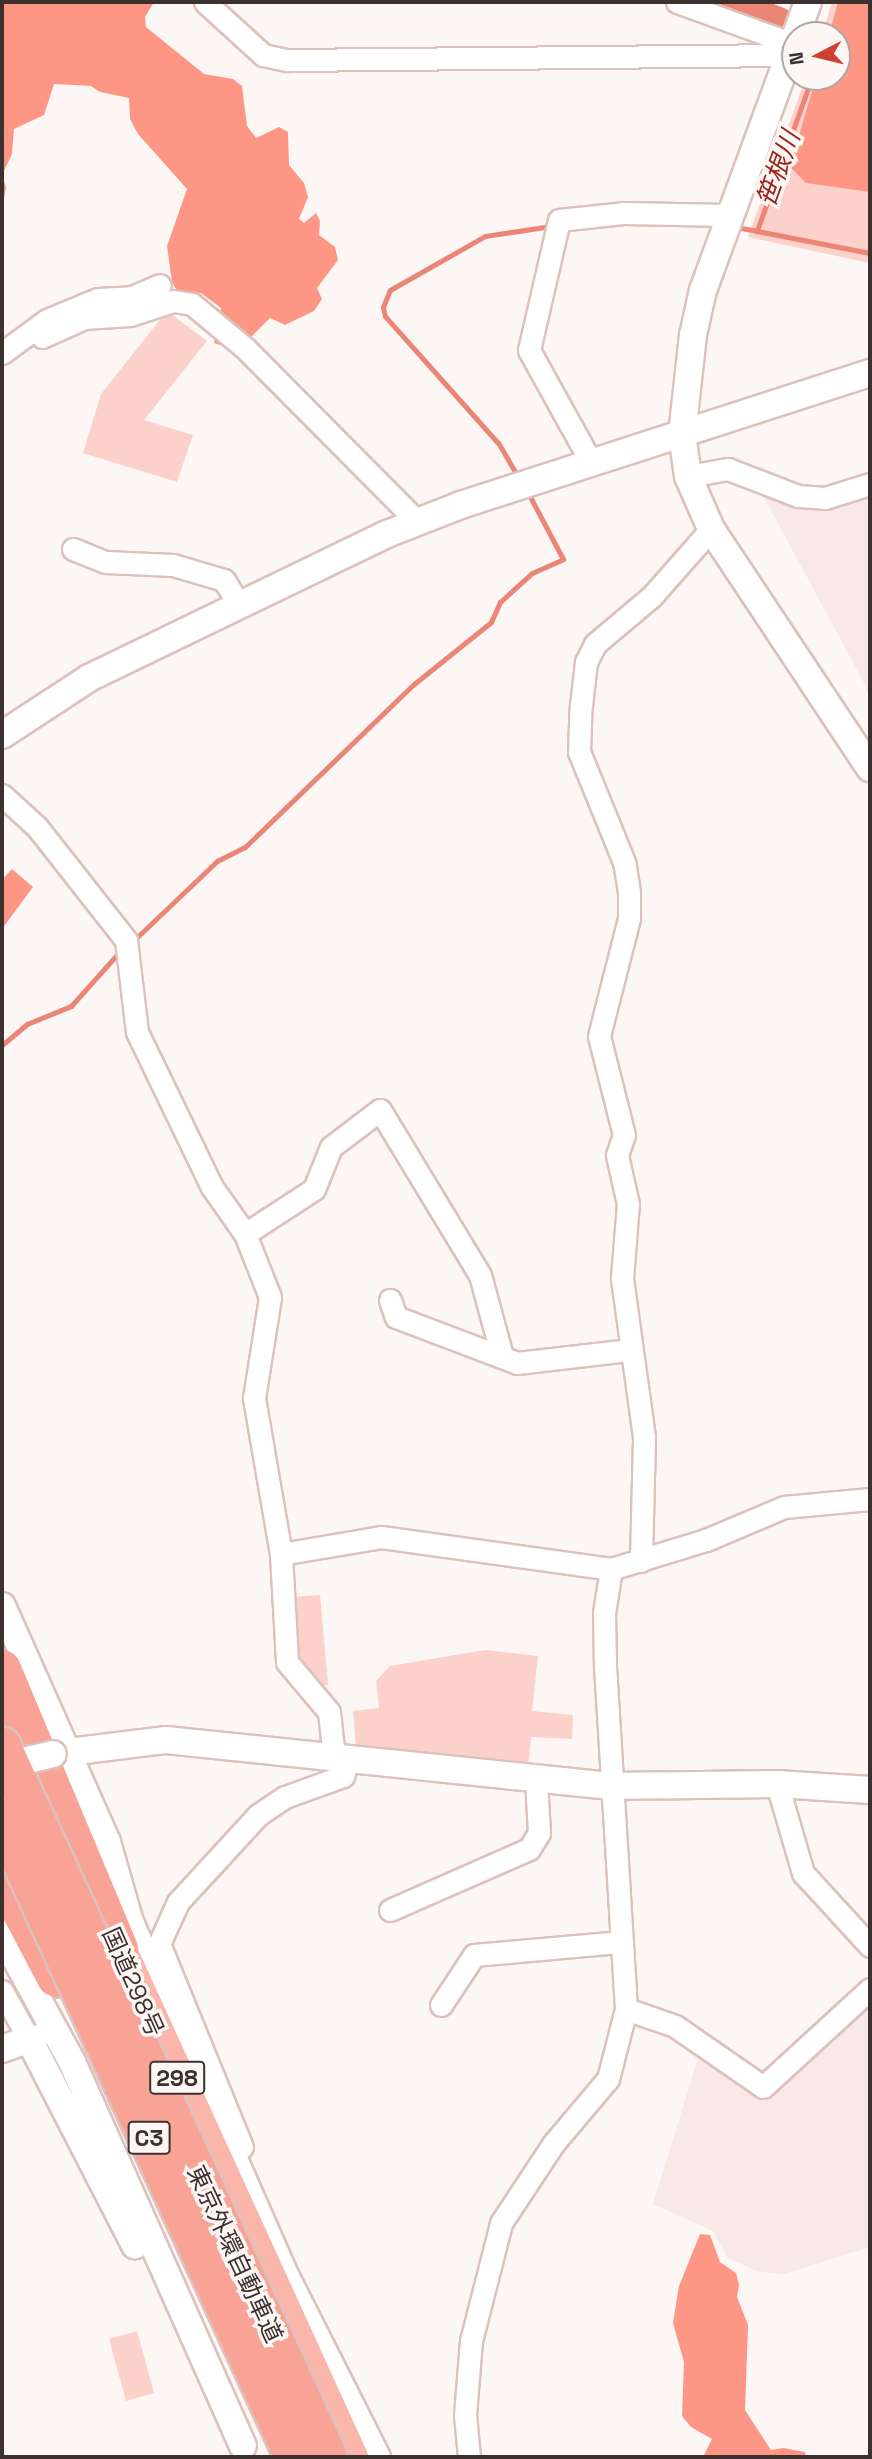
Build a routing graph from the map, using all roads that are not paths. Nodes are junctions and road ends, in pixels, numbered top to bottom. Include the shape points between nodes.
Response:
1 (205, 2) edge
2 (677, 2) edge
3 (808, 2) edge
4 (802, 21) edge
5 (781, 38) edge
6 (781, 43) edge
7 (781, 78) edge
8 (730, 215) junction
9 (160, 285) dead end
10 (37, 328) junction
11 (2, 353) edge
12 (870, 373) edge
13 (682, 434) junction
14 (591, 462) junction
15 (688, 476) junction
16 (870, 484) edge
17 (418, 522) junction
18 (711, 529) junction
19 (73, 549) dead end
20 (239, 605) junction
21 (2, 735) edge
22 (870, 768) edge
23 (2, 795) edge
24 (245, 1234) junction
25 (390, 1300) dead end
26 (629, 1350) junction
27 (502, 1356) junction
28 (870, 1499) edge
29 (281, 1554) junction
30 (640, 1561) junction
31 (611, 1569) junction
32 (2, 1606) edge
33 (2, 1669) edge
34 (10, 1723) edge
35 (60, 1752) junction
36 (341, 1759) junction
37 (2, 1766) edge
38 (536, 1780) junction
39 (777, 1784) junction
40 (611, 1786) junction
41 (870, 1790) edge
42 (2, 1819) edge
43 (2, 1859) edge
44 (2, 1875) edge
45 (390, 1910) dead end
46 (2, 1934) edge
47 (621, 1942) junction
48 (870, 1946) edge
49 (144, 1949) junction
50 (57, 1978) junction
51 (870, 1989) edge
52 (2, 1991) edge
53 (441, 2005) dead end
54 (626, 2009) junction
55 (36, 2036) junction
56 (2, 2049) edge
57 (286, 2277) junction
58 (255, 2454) edge
59 (294, 2457) edge
60 (328, 2457) edge
61 (350, 2457) edge
62 (377, 2457) edge
63 (469, 2457) edge

1 - 6 street via 263,55 287,60
2 - 5 street
3 - 4 street
7 - 8 street
8 - 13 street via 693,335
8 - 14 street via 623,213 559,220 529,350
9 - 10 street via 132,297 98,299
10 - 11 street
10 - 17 street via 43,337 84,318 130,314 173,301 192,304 246,349
12 - 13 street
13 - 14 street
13 - 15 street
14 - 17 street
15 - 16 street via 728,469 798,496 825,498
15 - 18 street
17 - 20 street
18 - 22 street
18 - 26 street via 652,596 595,643 586,662 580,714 579,752 624,862 629,892 629,918 599,1036 624,1135 617,1155 628,1204 622,1278
19 - 20 street via 106,562 173,565 225,580
20 - 21 street via 77,684
23 - 24 street via 37,827 127,940 137,1032 212,1186
24 - 27 street via 314,1189 331,1147 380,1110 480,1275
24 - 29 street via 270,1297 254,1398
25 - 27 street via 396,1317
26 - 27 street via 517,1363
26 - 30 street via 644,1437
28 - 30 street via 784,1507 706,1540
29 - 31 street via 381,1537
29 - 36 street via 287,1662 329,1712
30 - 31 street
31 - 40 street via 604,1613
32 - 35 street
33 - 34 highway
34 - 49 highway
34 - 60 highway, 東京外環自動車道 / C3, bridge
35 - 36 street via 166,1740
35 - 37 street, bridge
35 - 57 street via 107,1842 130,1922
36 - 38 street
36 - 49 street via 343,1776 285,1797 258,1815 178,1902
38 - 40 street
38 - 45 street via 539,1833 529,1849
39 - 40 street
39 - 41 street
39 - 48 street via 803,1872
40 - 47 street
42 - 59 highway, 東京外環自動車道 / C3, bridge
43 - 50 highway, 298
44 - 50 highway
46 - 58 street via 72,2062
47 - 53 street via 474,1955
47 - 54 street
49 - 57 street via 272,2219
49 - 61 highway, 国道298号 / 298
50 - 58 highway, 298
51 - 54 street via 763,2087 675,2026
52 - 55 street
54 - 63 street via 608,2079 554,2144 501,2223 471,2341 465,2415
55 - 56 street
55 - 58 street
57 - 62 street

